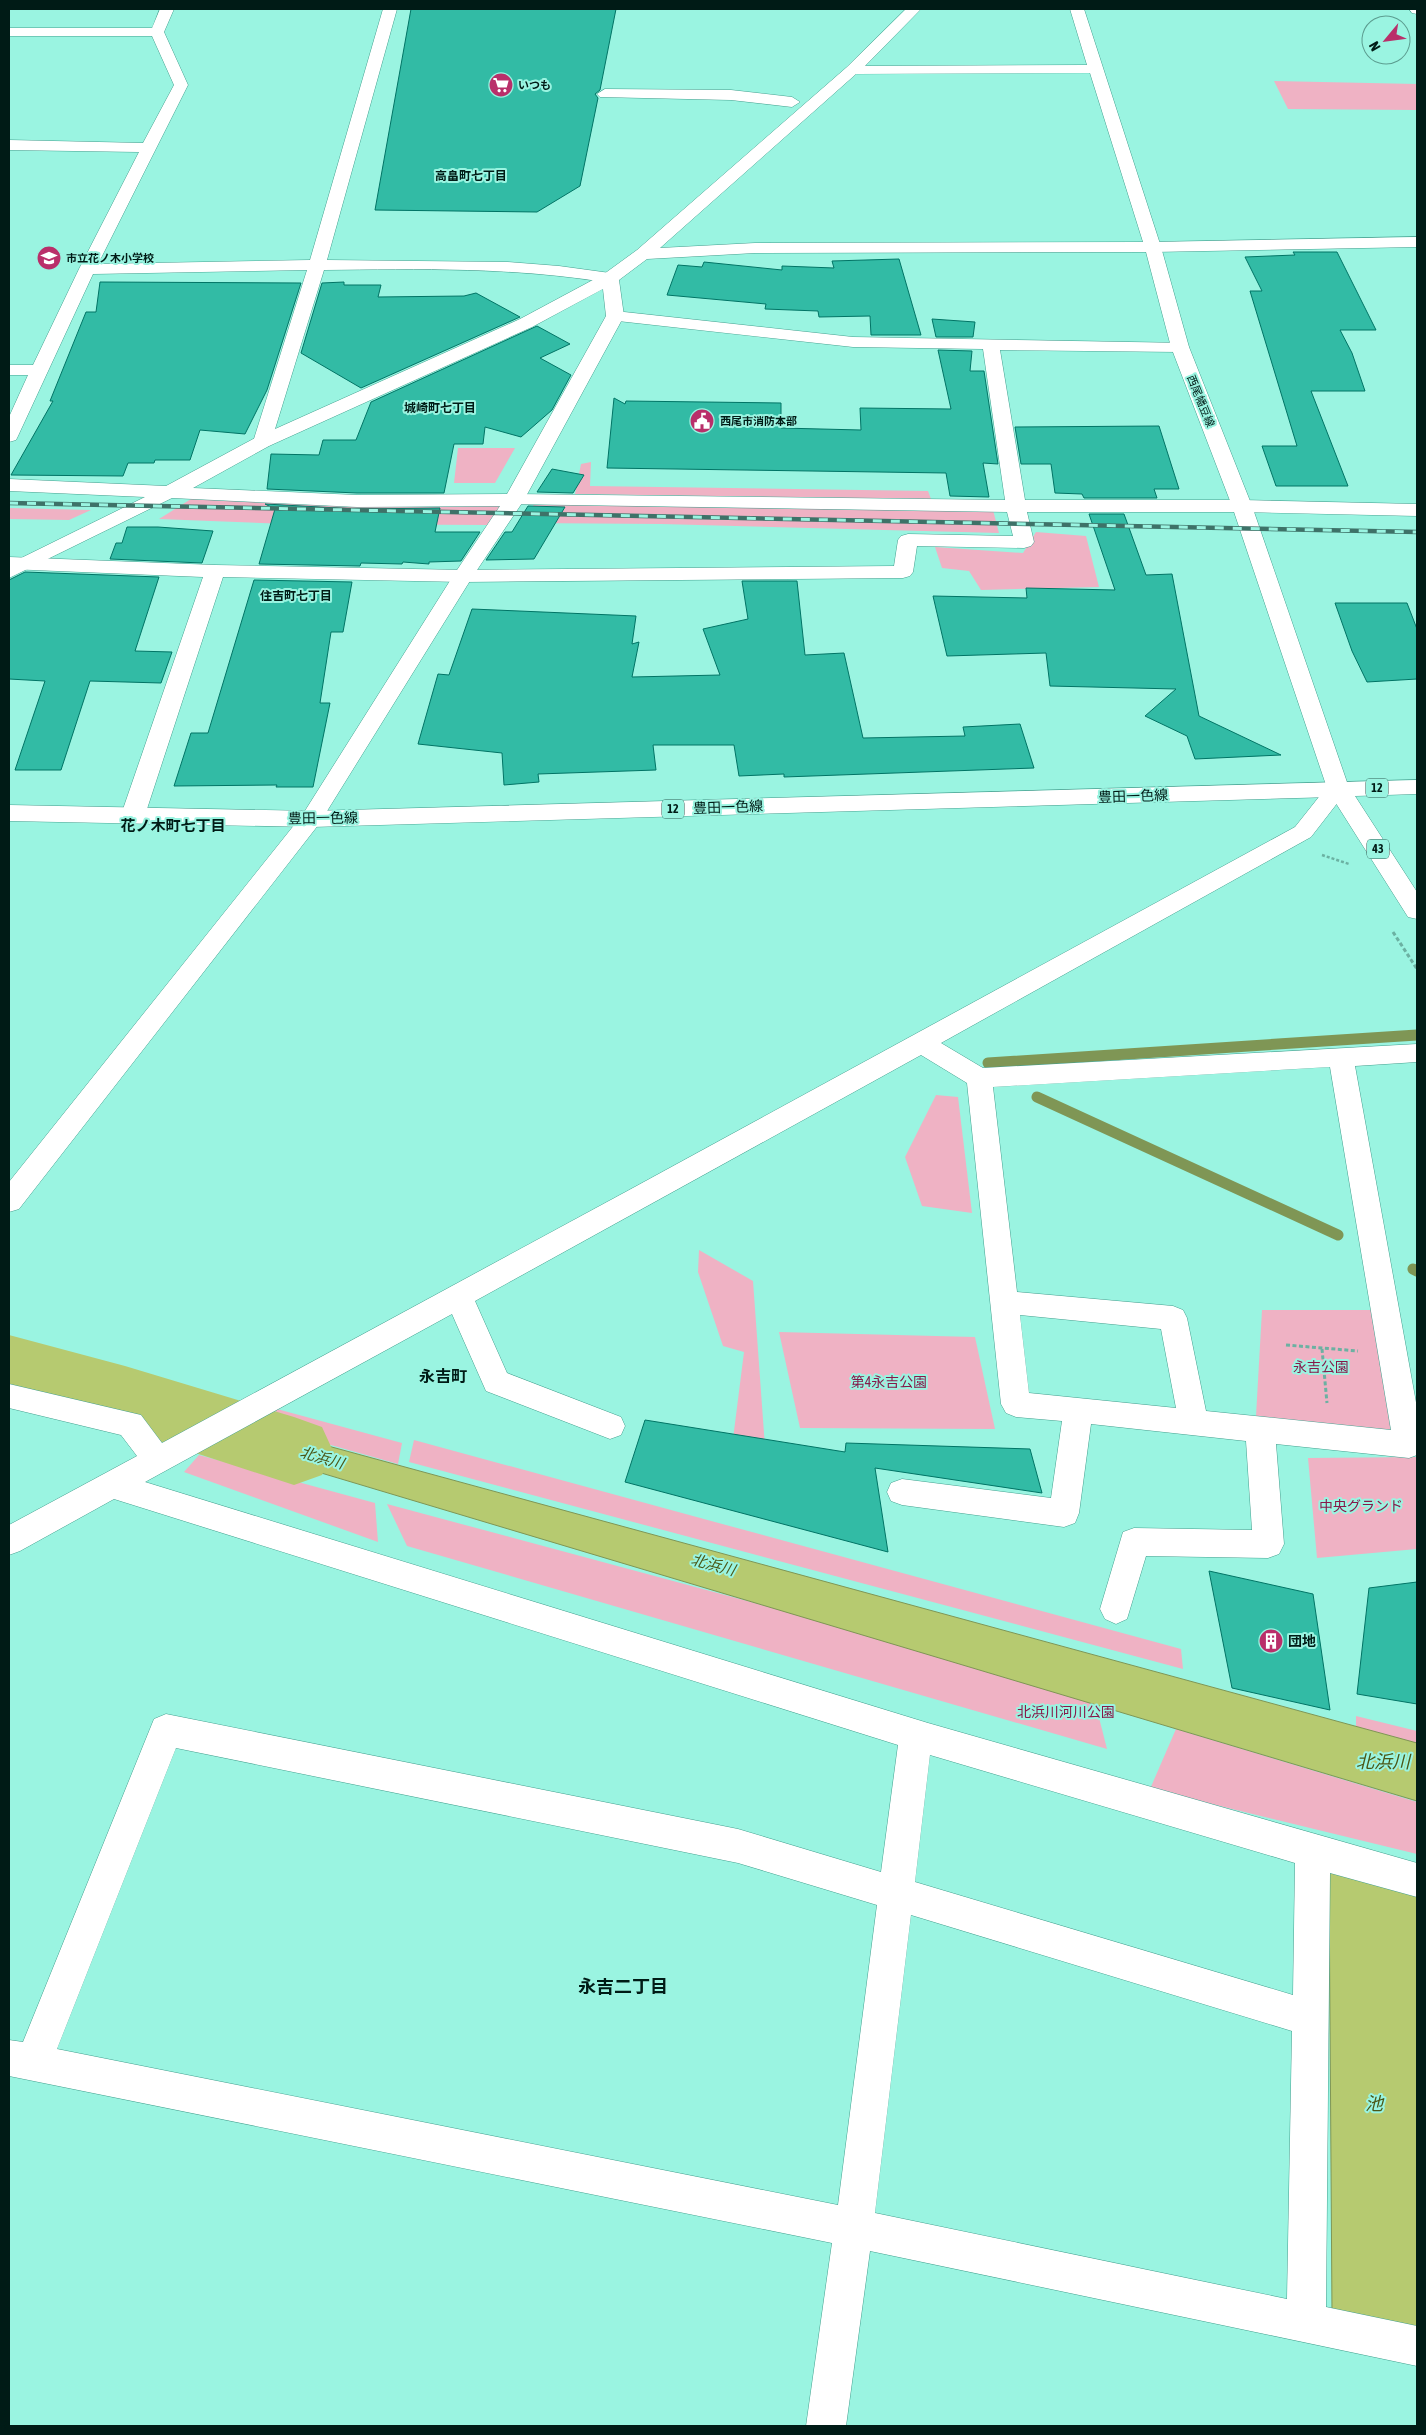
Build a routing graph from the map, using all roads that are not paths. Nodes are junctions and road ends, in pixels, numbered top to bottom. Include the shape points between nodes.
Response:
1 (166, 9) edge
2 (390, 9) edge
3 (914, 9) edge
4 (1077, 9) edge
5 (9, 32) edge
6 (157, 32) junction
7 (1097, 69) junction
8 (852, 70) junction
9 (605, 94) dead end
10 (792, 102) dead end
11 (9, 145) edge
12 (150, 148) junction
13 (1417, 242) edge
14 (1153, 247) junction
15 (644, 254) junction
16 (316, 264) junction
17 (88, 269) junction
18 (610, 278) junction
19 (615, 316) junction
20 (992, 346) junction
21 (1180, 347) junction
22 (9, 370) edge
23 (40, 370) junction
24 (9, 436) edge
25 (262, 442) junction
26 (9, 485) edge
27 (170, 492) junction
28 (514, 500) junction
29 (1016, 506) junction
30 (1242, 506) junction
31 (1417, 510) edge
32 (14, 566) edge
33 (215, 571) junction
34 (463, 576) junction
35 (1417, 787) edge
36 (1338, 788) junction
37 (9, 812) edge
38 (133, 815) junction
39 (312, 819) junction
40 (1417, 911) edge
41 (920, 1042) junction
42 (1417, 1053) edge
43 (1341, 1058) junction
44 (979, 1078) junction
45 (9, 1201) edge
46 (458, 1297) junction
47 (1004, 1302) junction
48 (9, 1396) edge
49 (1078, 1411) junction
50 (1194, 1423) junction
51 (610, 1426) dead end
52 (1260, 1430) junction
53 (164, 1456) junction
54 (112, 1485) junction
55 (902, 1492) dead end
56 (9, 1541) edge
57 (1116, 1609) dead end
58 (916, 1734) junction
59 (1313, 1851) junction
60 (1417, 1880) edge
61 (896, 1893) junction
62 (1310, 2018) junction
63 (21, 2060) edge
64 (854, 2228) junction
65 (1306, 2323) junction
66 (1417, 2346) edge
67 (826, 2426) edge

1 - 6 street
2 - 16 street
3 - 8 street
4 - 7 street, 西尾幡豆線
5 - 6 street
6 - 12 street via 181,85
7 - 8 street
7 - 14 street, 西尾幡豆線
8 - 15 street
9 - 10 street via 731,95
11 - 12 street
12 - 17 street
13 - 14 street
14 - 15 street via 842,247
14 - 21 street, 西尾幡豆線
15 - 18 street
16 - 17 street
16 - 18 street via 572,271
16 - 25 street
17 - 23 street
18 - 19 street
18 - 25 street via 526,323
19 - 20 street via 853,342
19 - 28 street
20 - 21 street
20 - 29 street
21 - 30 street, 西尾幡豆線
22 - 23 street
23 - 24 street
25 - 27 street
26 - 27 street
27 - 28 street via 357,500
27 - 32 street
28 - 29 street
28 - 34 street
29 - 30 street
29 - 34 street via 1024,542 908,540 903,572
30 - 31 street
30 - 36 street, 西尾幡豆線
32 - 33 street
33 - 34 street
33 - 38 street
34 - 39 street
35 - 36 street, 豊田一色線 / 12
36 - 39 street, 豊田一色線 / 12
36 - 40 street, 43
36 - 41 street via 1303,832
37 - 38 street, 豊田一色線 / 12
38 - 39 street, 豊田一色線 / 12
39 - 45 street
41 - 44 street
41 - 46 street
42 - 43 street
43 - 44 street
43 - 52 street via 1409,1445
44 - 47 street
46 - 51 street via 496,1382
46 - 53 street
47 - 49 street via 1016,1404
47 - 50 street via 1173,1318
48 - 53 street via 130,1424
49 - 50 street
49 - 55 street via 1064,1513
50 - 52 street
52 - 57 street via 1268,1544 1134,1542
53 - 54 street
54 - 56 street
54 - 58 street
58 - 59 street
58 - 61 street
59 - 60 street
59 - 62 street
61 - 62 street
61 - 63 street via 738,1846 166,1730
61 - 64 street
62 - 65 street
63 - 64 street
64 - 65 street
64 - 67 street
65 - 66 street

